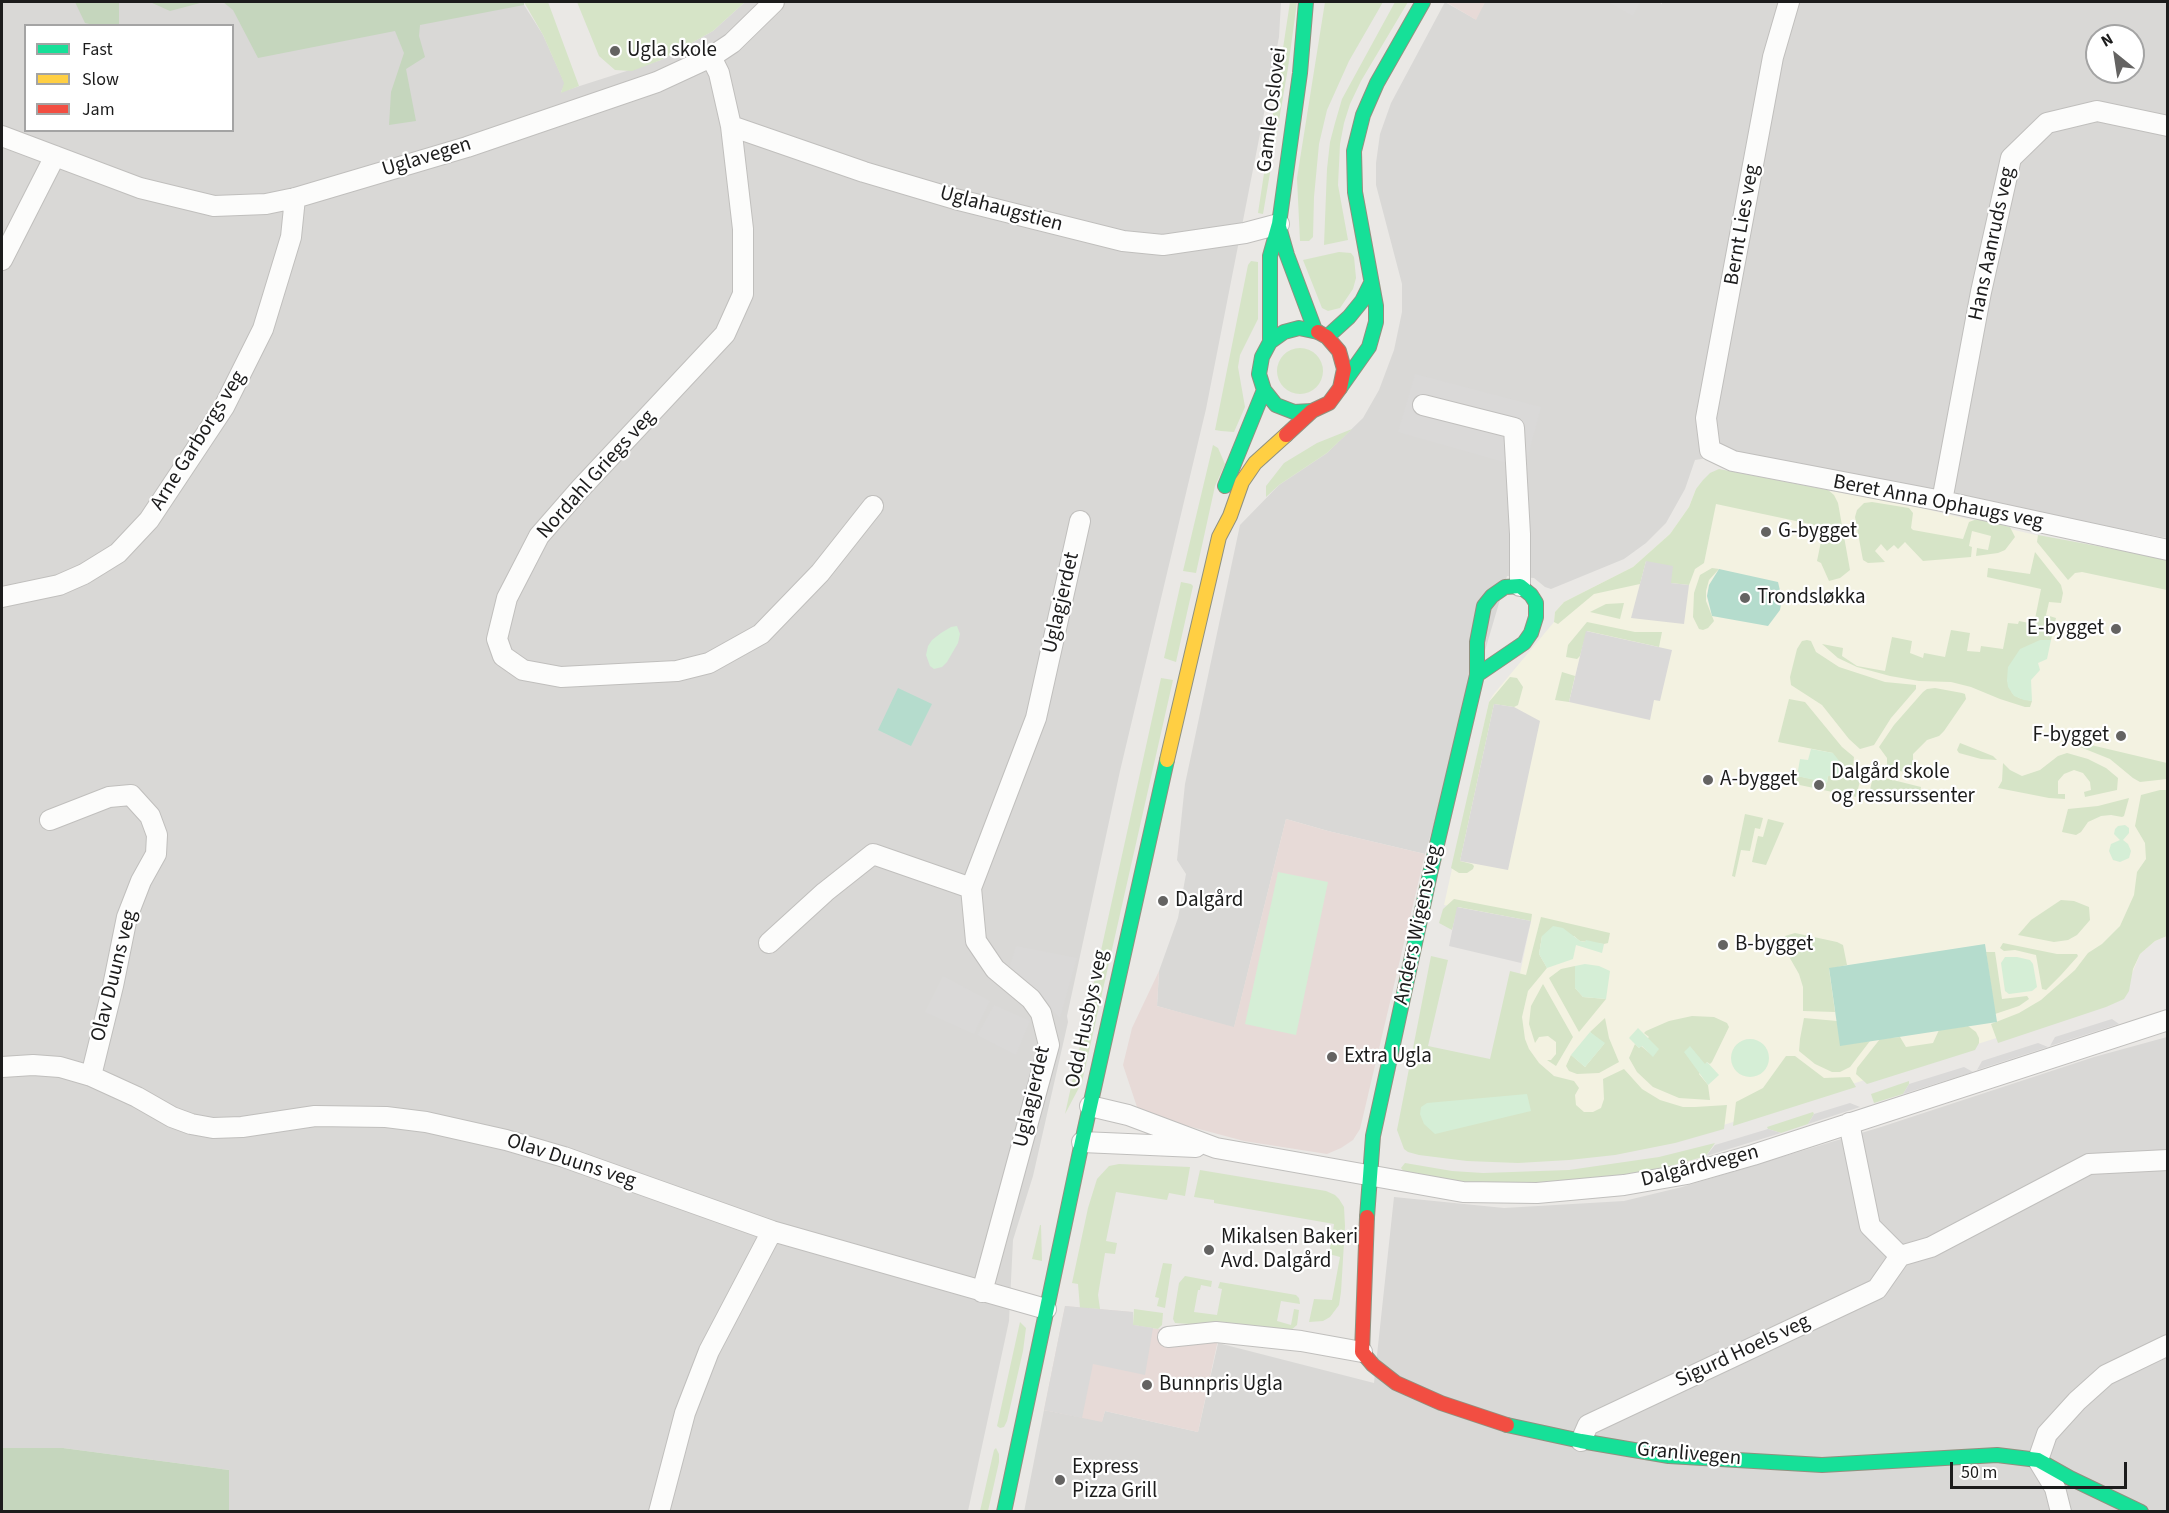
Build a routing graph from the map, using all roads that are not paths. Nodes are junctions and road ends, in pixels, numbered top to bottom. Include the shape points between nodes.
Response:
1 (774, 2) edge
2 (1306, 2) edge
3 (1423, 2) edge
4 (1789, 2) edge
5 (711, 57) junction
6 (730, 126) junction
7 (2168, 126) edge
8 (2, 136) edge
9 (55, 156) junction
10 (295, 198) junction
11 (1279, 225) junction
12 (2, 260) edge
13 (1371, 283) junction
14 (1321, 333) junction
15 (1270, 342) junction
16 (1340, 388) junction
17 (1264, 390) junction
18 (1423, 405) dead end
19 (1312, 411) junction
20 (1710, 450) joint
21 (1942, 501) junction
22 (873, 506) dead end
23 (1080, 521) dead end
24 (1219, 537) junction
25 (2168, 550) edge
26 (1520, 586) junction
27 (2, 597) edge
28 (1477, 675) junction
29 (50, 820) dead end
30 (971, 888) junction
31 (769, 943) dead end
32 (2168, 1020) edge
33 (2, 1066) edge
34 (91, 1076) junction
35 (1090, 1106) junction
36 (1849, 1123) junction
37 (1082, 1142) junction
38 (1216, 1148) junction
39 (2168, 1160) edge
40 (1369, 1176) junction
41 (772, 1231) junction
42 (1900, 1256) junction
43 (982, 1292) junction
44 (1046, 1309) junction
45 (1168, 1337) dead end
46 (2168, 1345) edge
47 (1362, 1352) junction
48 (1581, 1441) junction
49 (2038, 1460) junction
50 (659, 1512) edge
51 (1004, 1512) edge
52 (2061, 1512) edge
53 (2141, 1512) edge

1 - 5 street, Uglavegen via 732,43
2 - 11 street, Gamle Oslovei
3 - 13 street via 1377,83 1363,115 1354,151 1354,192
4 - 20 street, Bernt Lies veg via 1773,57 1706,418
5 - 6 street, Nordahl Griegs veg via 719,73
5 - 10 street, Uglavegen via 657,82 467,147
6 - 11 street, Uglahaugstien via 955,199 1124,241 1163,245
6 - 22 street, Nordahl Griegs veg via 744,229 743,294 725,334 539,536 507,598 497,639 503,656 523,670 561,677 677,671 709,663 761,634 820,573
7 - 21 street, Hans Aanruds veg via 2097,111 2046,123 2011,158
8 - 9 street, Uglavegen
9 - 10 street, Uglavegen via 140,188 214,206 266,204
9 - 12 street
10 - 27 street, Arne Garborgs veg via 291,237 254,348 224,407 149,520 118,553 84,574 59,585
11 - 14 street, Gamle Oslovei via 1287,255
11 - 15 street, Gamle Oslovei via 1270,256
13 - 14 street via 1349,317
13 - 16 street via 1376,322 1369,347
14 - 15 street via 1299,328
14 - 16 street via 1339,351 1344,369
15 - 17 street via 1259,374
16 - 19 street via 1329,403
17 - 19 street via 1276,405 1294,412
17 - 24 street, Odd Husbys veg via 1217,508
18 - 26 street via 1514,428
19 - 24 street, Odd Husbys veg via 1256,463 1242,482
20 - 21 street, Beret Anna Ophaugs veg via 1733,461
21 - 25 street, Beret Anna Ophaugs veg
23 - 30 street, Uglagjerdet via 1036,718
24 - 35 street, Odd Husbys veg
26 - 28 street, Anders Wigens veg via 1505,587 1484,606 1477,642
26 - 28 street via 1536,603 1531,633 1524,643
28 - 40 street, Anders Wigens veg via 1373,1136
29 - 34 street, Olav Duuns veg via 109,797 131,795 150,816 157,835 156,854 127,916
30 - 31 street via 873,854
30 - 43 street, Uglagjerdet via 976,941 995,969 1031,999 1041,1013 1049,1045
32 - 36 street, Dalgårdvegen
33 - 34 street, Olav Duuns veg via 60,1066
34 - 41 street, Olav Duuns veg via 172,1117 213,1128 315,1116 386,1117 460,1129 564,1157
35 - 37 street, Odd Husbys veg
35 - 38 street, Dalgårdvegen via 1128,1115
36 - 40 street, Dalgårdvegen via 1687,1174 1624,1185 1537,1193 1464,1192
36 - 42 street via 1870,1226
37 - 38 street, Dalgårdvegen
37 - 44 street, Odd Husbys veg
38 - 40 street, Dalgårdvegen
39 - 42 street via 2089,1164 1931,1247
40 - 47 street
41 - 43 street, Olav Duuns veg
41 - 50 street via 709,1352 685,1413
42 - 48 street, Sigurd Hoels veg via 1877,1289 1588,1425
43 - 44 street, Olav Duuns veg
44 - 51 street, Odd Husbys veg
45 - 47 street via 1216,1332
46 - 49 street via 2106,1375 2047,1434
47 - 48 street, Granlivegen via 1396,1383 1441,1403 1504,1424
48 - 49 street, Granlivegen via 1669,1456 1822,1465 1997,1455
49 - 52 street via 2055,1488
49 - 53 street, Granlivegen

